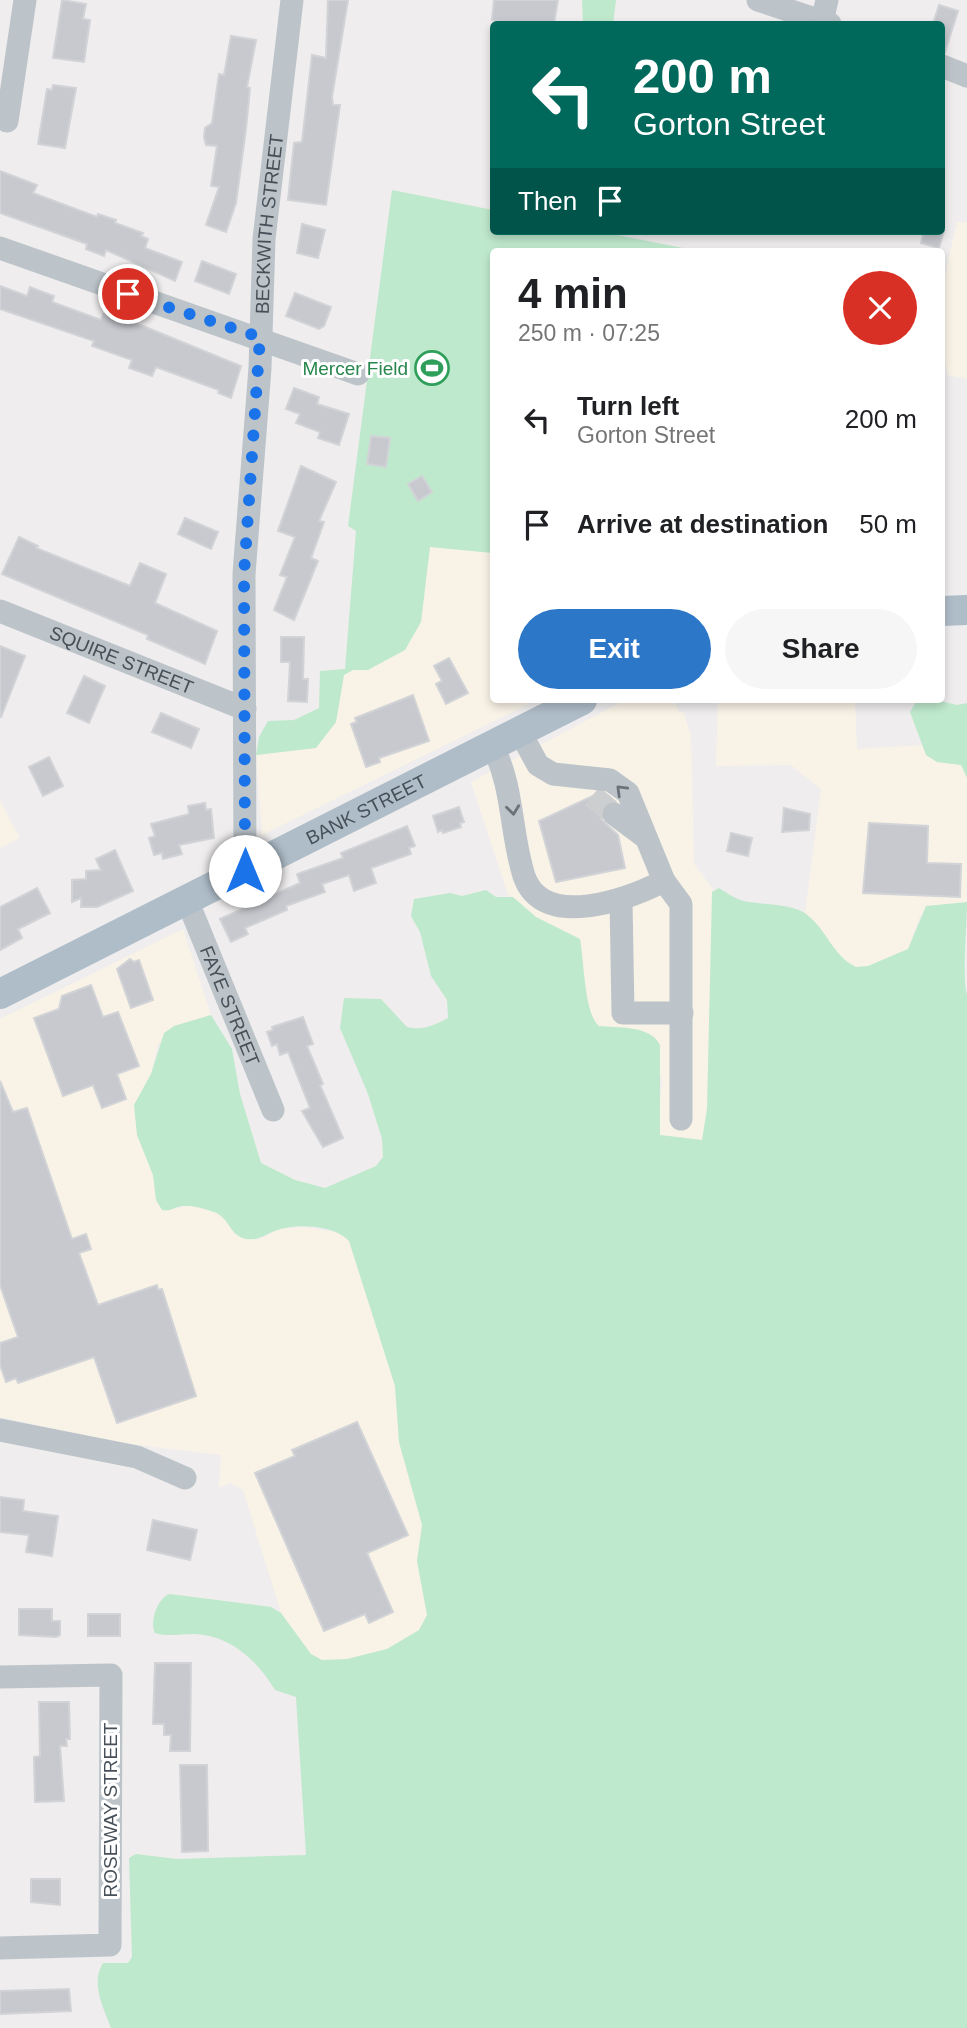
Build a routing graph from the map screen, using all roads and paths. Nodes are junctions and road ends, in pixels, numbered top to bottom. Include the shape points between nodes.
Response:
1 (25, 0) edge
2 (292, 0) edge
3 (758, 0) edge
4 (826, 15) edge
5 (945, 67) edge
6 (967, 76) edge
7 (7, 121) dead end
8 (0, 248) edge
9 (260, 337) junction
10 (358, 374) dead end
11 (967, 610) edge
12 (0, 611) edge
13 (945, 611) edge
14 (569, 703) edge
15 (551, 707) edge
16 (245, 709) junction
17 (520, 732) junction
18 (492, 745) junction
19 (577, 778) junction
20 (592, 796) tunnel mouth
21 (614, 814) tunnel mouth
22 (645, 837) junction
23 (245, 871) junction
24 (664, 881) junction
25 (187, 900) junction
26 (621, 900) junction
27 (0, 994) edge
28 (682, 1013) junction
29 (273, 1110) dead end
30 (681, 1119) dead end
31 (0, 1430) edge
32 (185, 1478) dead end
33 (0, 1677) edge
34 (0, 1948) edge

1 - 7 street
2 - 9 street, BECKWITH STREET via 264,239
3 - 4 street
5 - 6 street
8 - 9 street
9 - 10 street
9 - 16 street, BECKWITH STREET via 244,574
11 - 13 main road
12 - 16 street, SQUIRE STREET
14 - 15 main road, BANK STREET
15 - 17 main road, BANK STREET
16 - 23 street, BECKWITH STREET
17 - 18 main road, BANK STREET
17 - 19 street via 538,765 553,774
18 - 23 main road, BANK STREET
18 -> 26 street via 508,781 525,879 535,892 563,907
19 - 20 street
22 -> 19 street via 628,793 610,779
21 - 22 street
22 - 24 street
23 - 25 main road, BANK STREET
24 - 26 street
24 - 28 street via 681,904
25 - 27 main road, BANK STREET
25 - 29 street, FAYE STREET
26 - 28 street via 623,1013
28 - 30 street
31 - 32 street via 137,1457
33 - 34 street, ROSEWAY STREET via 111,1675 110,1945

